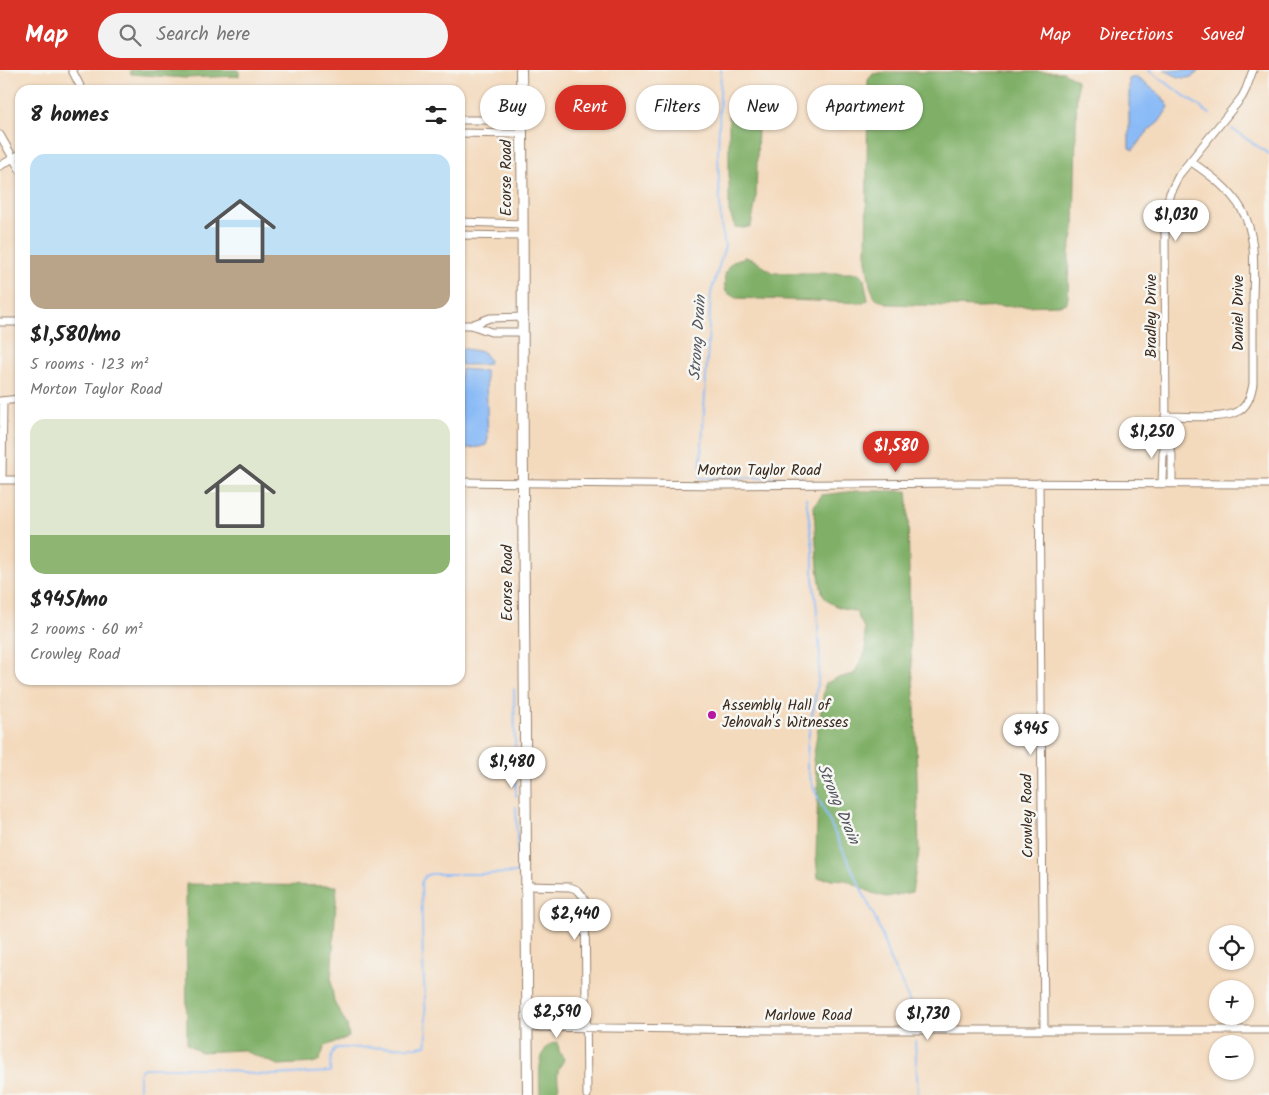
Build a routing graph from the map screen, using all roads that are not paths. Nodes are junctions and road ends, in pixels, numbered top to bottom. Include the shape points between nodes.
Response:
1 (72, 70) edge
2 (521, 70) edge
3 (1253, 70) edge
4 (80, 85) edge
5 (521, 85) edge
6 (465, 120) edge
7 (480, 120) edge
8 (522, 130) edge
9 (465, 133) edge
10 (522, 134) junction
11 (0, 135) edge
12 (15, 154) edge
13 (15, 157) edge
14 (1190, 161) junction
15 (0, 166) edge
16 (465, 222) edge
17 (522, 224) junction
18 (465, 235) edge
19 (522, 236) junction
20 (523, 317) junction
21 (0, 322) edge
22 (15, 322) edge
23 (465, 325) edge
24 (471, 325) junction
25 (523, 332) junction
26 (15, 400) edge
27 (2, 401) edge
28 (1165, 416) junction
29 (1166, 438) junction
30 (1, 480) edge
31 (15, 480) edge
32 (465, 482) edge
33 (523, 482) junction
34 (1039, 483) junction
35 (1162, 483) junction
36 (1172, 483) junction
37 (1269, 484) edge
38 (526, 886) junction
39 (528, 1028) junction
40 (586, 1029) junction
41 (1044, 1029) junction
42 (1269, 1030) edge
43 (528, 1095) edge
44 (587, 1095) edge

1 - 4 street
2 - 5 main road, Ecorse Road
3 - 14 street, Bradley Drive via 1242,97
6 - 7 street
8 - 10 main road, Ecorse Road
9 - 10 street
10 - 17 main road, Ecorse Road
11 - 12 street
13 - 15 street
14 - 28 street, Bradley Drive via 1170,193 1165,215
14 - 28 street, Daniel Drive via 1231,194 1250,229 1253,252 1253,384 1249,400 1235,413
16 - 17 street
17 - 19 main road, Ecorse Road
18 - 19 street
19 - 20 main road, Ecorse Road
20 - 24 street via 490,318
20 - 25 main road, Ecorse Road
21 - 22 street
23 - 24 street
24 - 25 street via 491,332
25 - 33 main road, Ecorse Road
26 - 27 street
27 - 30 street
28 - 29 street, Bradley Drive
29 - 35 street, Bradley Drive
29 - 36 street, Bradley Drive via 1172,455
30 - 31 street
32 - 33 street, Morton Taylor Road
33 - 34 street, Morton Taylor Road via 706,485
33 - 38 main road, Ecorse Road
34 - 35 street, Morton Taylor Road
34 - 41 street, Crowley Road
35 - 36 street, Morton Taylor Road
36 - 37 street, Morton Taylor Road
38 - 39 main road, Ecorse Road
38 - 40 street via 570,887 584,897
39 - 40 street, Marlowe Road
39 - 43 main road, Ecorse Road
40 - 41 street, Marlowe Road
40 - 44 street
41 - 42 street, Marlowe Road

